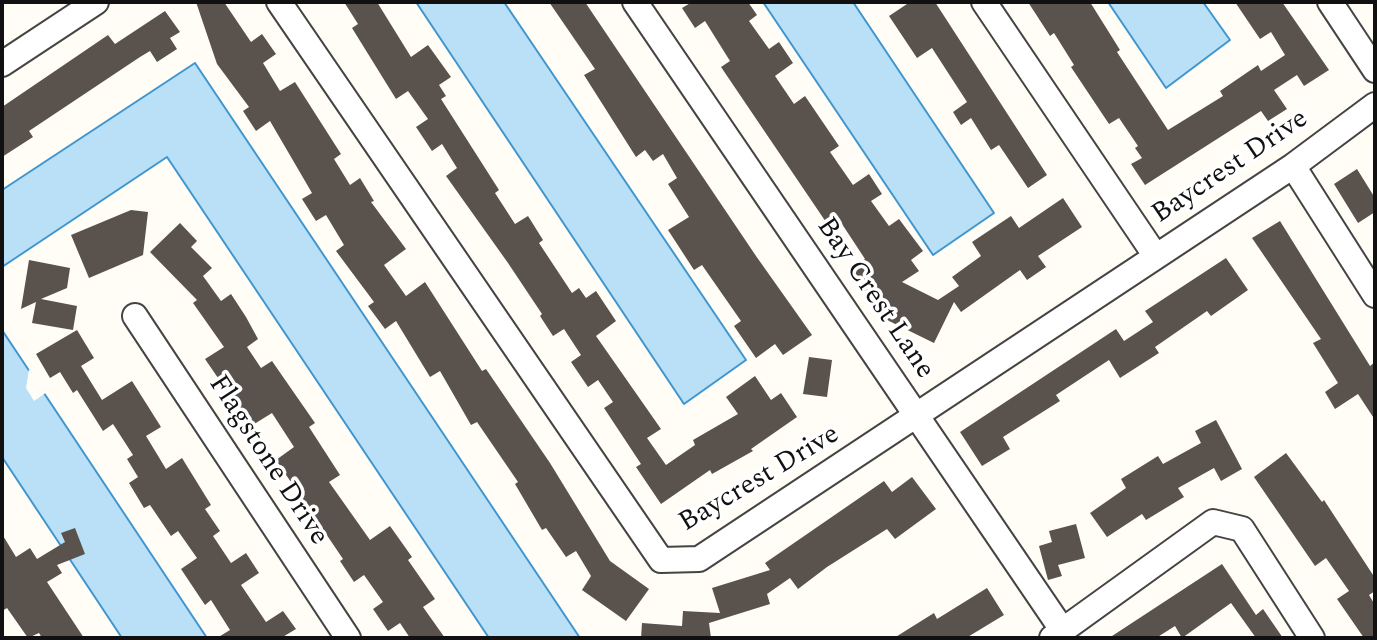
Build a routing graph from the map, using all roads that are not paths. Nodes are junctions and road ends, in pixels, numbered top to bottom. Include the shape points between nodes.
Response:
1 (96, 2) edge
2 (279, 2) edge
3 (635, 2) edge
4 (984, 2) edge
5 (1330, 2) edge
6 (2, 64) edge
7 (1375, 70) edge
8 (1375, 105) edge
9 (1293, 166) junction
10 (1155, 256) junction
11 (1375, 295) edge
12 (135, 316) dead end
13 (918, 417) junction
14 (1058, 634) edge
15 (348, 638) edge
16 (1312, 638) edge

1 - 6 street
2 - 13 street, Baycrest Drive via 661,560 699,559
3 - 13 street, Bay Crest Lane
4 - 10 street
5 - 7 street
8 - 9 street, Baycrest Drive
9 - 10 street, Baycrest Drive
9 - 11 street
10 - 13 street, Baycrest Drive
12 - 15 street, Flagstone Drive
13 - 14 street, Bay Crest Lane
14 - 16 street via 1213,522 1241,529

